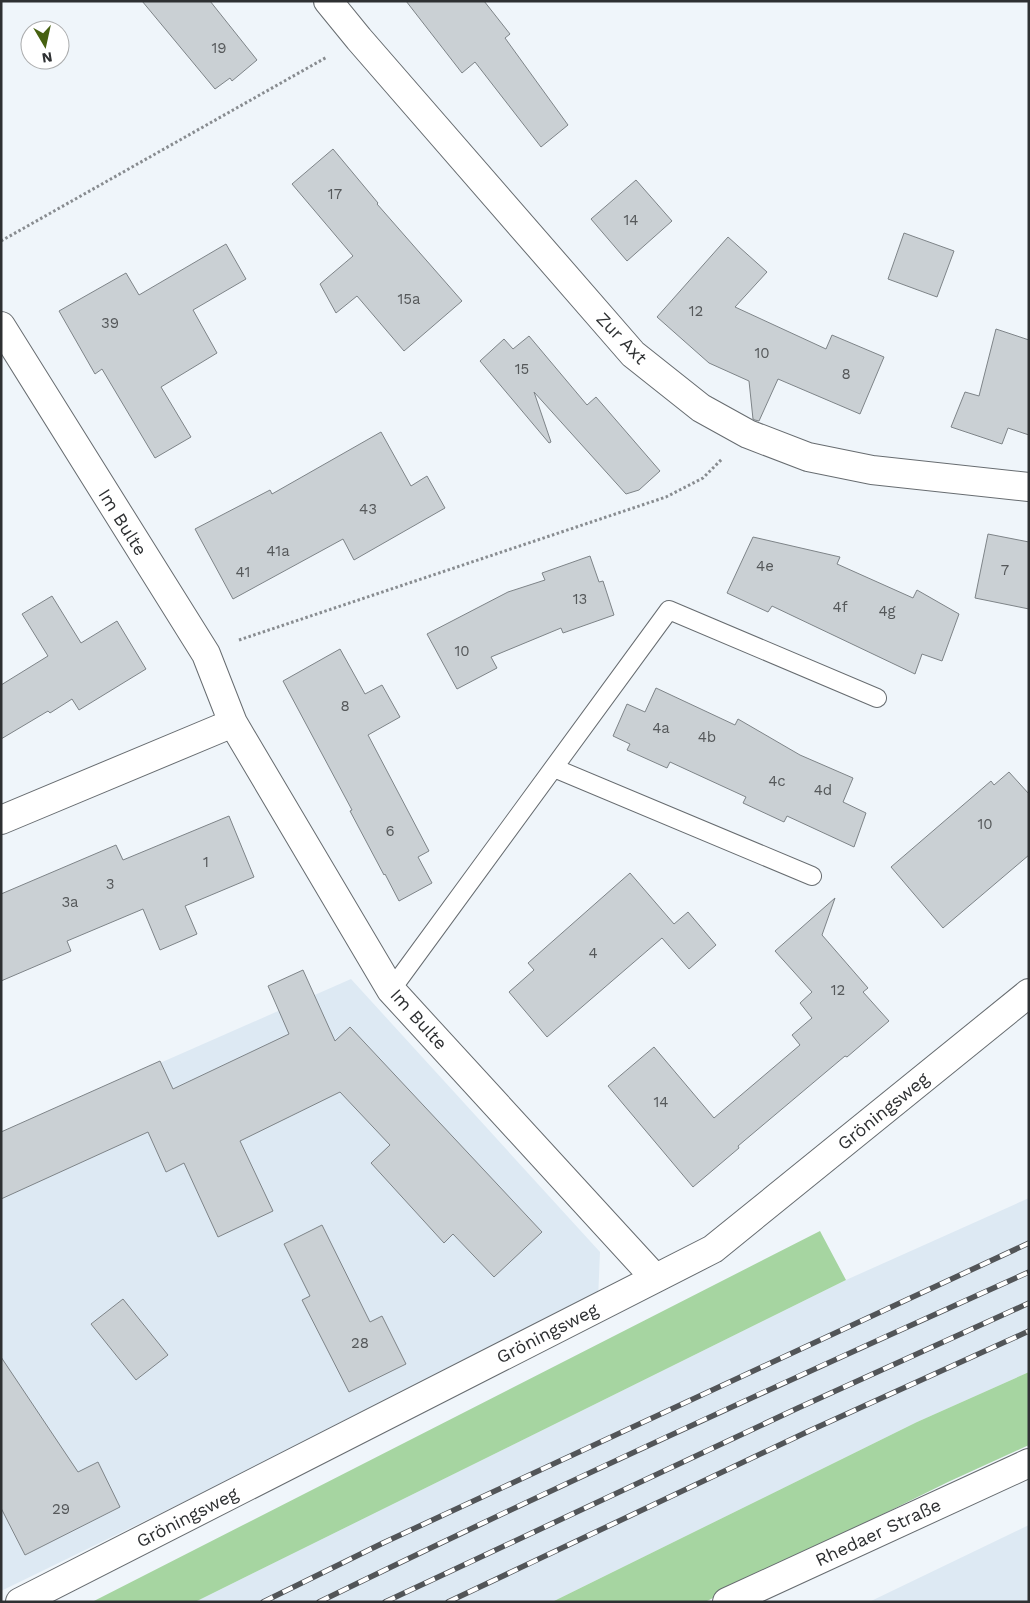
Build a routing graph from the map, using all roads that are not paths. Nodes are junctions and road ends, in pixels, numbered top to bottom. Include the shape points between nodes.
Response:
1 (328, 1) edge
2 (1, 326) edge
3 (1029, 487) edge
4 (877, 698) dead end
5 (233, 724) junction
6 (554, 768) junction
7 (1, 820) edge
8 (812, 876) dead end
9 (391, 990) junction
10 (1029, 993) edge
11 (655, 1278) junction
12 (1029, 1463) edge
13 (20, 1602) edge
14 (728, 1602) edge

1 - 3 street, Zur Axt via 633,354 700,408 748,434 808,457 872,470
2 - 5 street, Im Bulte via 206,654
4 - 6 lane via 669,610
5 - 7 street
5 - 9 street, Im Bulte
6 - 8 lane
6 - 9 lane
9 - 11 street, Im Bulte
10 - 11 street, Gröningsweg via 713,1249
11 - 13 street, Gröningsweg
12 - 14 street, Rhedaer Straße

